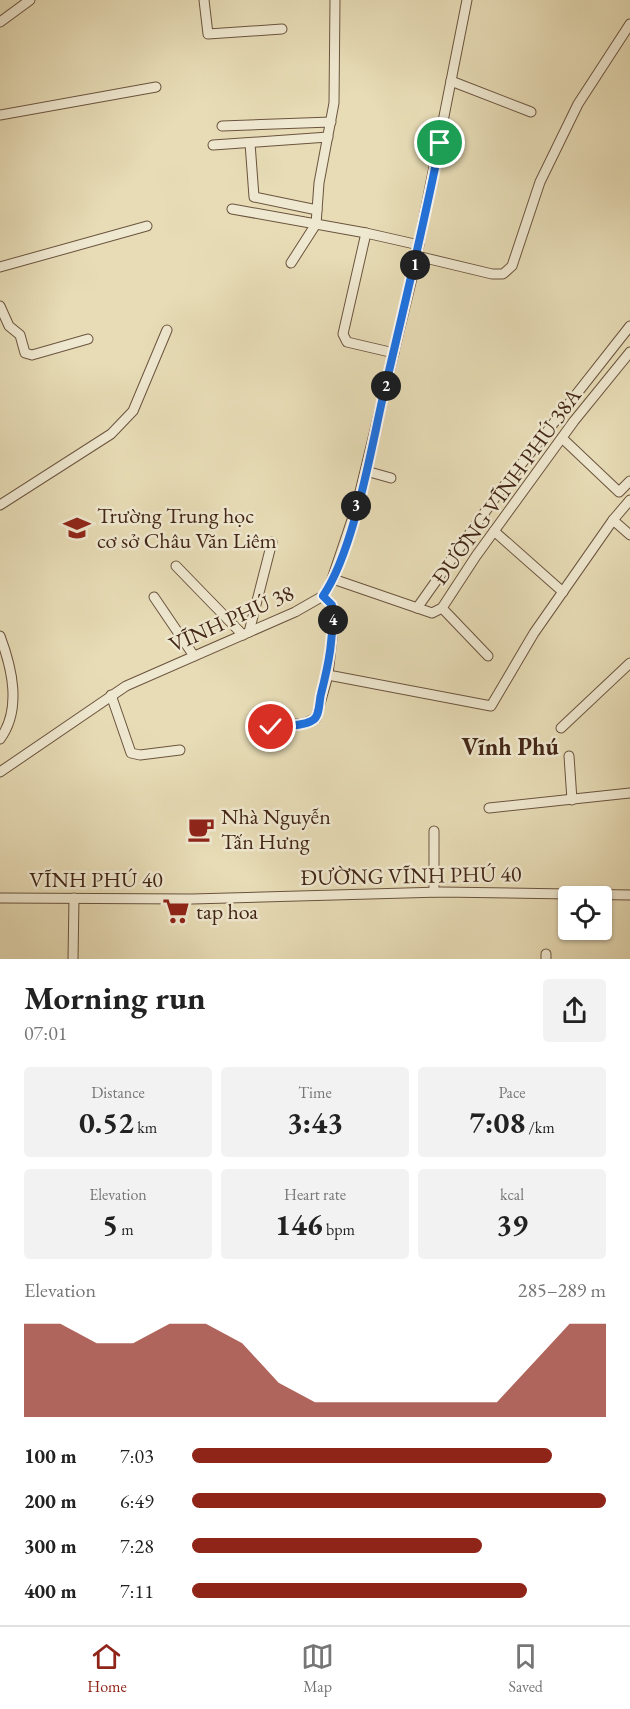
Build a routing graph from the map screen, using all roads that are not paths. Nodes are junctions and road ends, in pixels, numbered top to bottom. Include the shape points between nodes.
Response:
1 (30, 0) edge
2 (204, 0) edge
3 (335, 0) edge
4 (466, 0) edge
5 (0, 22) edge
6 (630, 24) edge
7 (282, 29) dead end
8 (451, 81) junction
9 (156, 87) dead end
10 (531, 112) dead end
11 (0, 115) edge
12 (330, 122) junction
13 (222, 126) dead end
14 (328, 137) junction
15 (250, 143) junction
16 (213, 145) dead end
17 (232, 209) dead end
18 (317, 210) junction
19 (316, 224) junction
20 (147, 226) dead end
21 (366, 233) junction
22 (418, 251) junction
23 (291, 263) dead end
24 (0, 267) edge
25 (0, 306) edge
26 (630, 326) edge
27 (167, 330) dead end
28 (88, 339) dead end
29 (394, 352) junction
30 (630, 352) edge
31 (562, 438) junction
32 (366, 471) junction
33 (391, 478) dead end
34 (630, 481) edge
35 (630, 500) edge
36 (0, 505) edge
37 (613, 520) junction
38 (494, 531) junction
39 (630, 535) edge
40 (272, 542) dead end
41 (176, 566) dead end
42 (333, 579) junction
43 (563, 592) junction
44 (323, 596) junction
45 (154, 597) dead end
46 (417, 608) junction
47 (442, 608) junction
48 (246, 633) junction
49 (0, 636) edge
50 (194, 656) junction
51 (488, 656) dead end
52 (630, 663) edge
53 (327, 675) junction
54 (111, 695) junction
55 (271, 727) dead end
56 (561, 728) dead end
57 (0, 739) edge
58 (180, 750) dead end
59 (569, 756) dead end
60 (0, 772) edge
61 (628, 791) edge
62 (572, 800) junction
63 (489, 808) dead end
64 (434, 831) dead end
65 (434, 892) junction
66 (630, 895) edge
67 (0, 898) edge
68 (74, 898) junction
69 (192, 899) joint
70 (73, 959) edge

1 - 5 street
2 - 7 street via 208,34
3 - 12 street via 334,103
4 - 8 street, VĨNH PHÚ 38
6 - 22 street via 573,114 540,182 512,266 503,274 492,274
8 - 10 street
8 - 22 street, VĨNH PHÚ 38
9 - 11 street
12 - 13 street
12 - 14 street
14 - 15 street
14 - 18 street
15 - 16 street
15 - 18 street via 254,197
17 - 19 street
18 - 19 street
19 - 21 street
19 - 23 street
20 - 24 street
21 - 22 street
21 - 29 street via 343,334 347,342
22 - 29 street, VĨNH PHÚ 38
25 - 28 street via 9,326 20,335 25,353 32,355
26 - 46 street via 497,495
27 - 36 street via 125,422
29 - 32 street, VĨNH PHÚ 38
30 - 31 street, ĐƯỜNG VĨNH PHÚ 38A
31 - 34 street via 619,492
31 - 38 street, ĐƯỜNG VĨNH PHÚ 38A
32 - 33 street
32 - 42 street, VĨNH PHÚ 38
35 - 37 street
37 - 39 street
37 - 43 street
38 - 43 street
38 - 47 street, ĐƯỜNG VĨNH PHÚ 38A
40 - 48 street
41 - 48 street
42 - 44 street, VĨNH PHÚ 38
42 - 46 street, ĐƯỜNG VĨNH PHÚ 38A
43 - 53 street via 491,706
44 - 48 street, VĨNH PHÚ 38
44 - 53 street via 332,605
45 - 50 street
46 - 47 street, ĐƯỜNG VĨNH PHÚ 38A via 432,613
47 - 51 street
48 - 50 street, VĨNH PHÚ 38
49 - 57 street via 12,675 13,704 9,727
50 - 54 street, VĨNH PHÚ 38
52 - 56 street
53 - 55 street via 316,718
54 - 58 street via 131,753
54 - 60 street, VĨNH PHÚ 38
59 - 62 street
61 - 62 street
62 - 63 street
64 - 65 street
65 - 66 street, ĐƯỜNG VĨNH PHÚ 40
65 - 69 street, ĐƯỜNG VĨNH PHÚ 40
67 - 68 street, VĨNH PHÚ 40
68 - 69 street, VĨNH PHÚ 40
68 - 70 street

